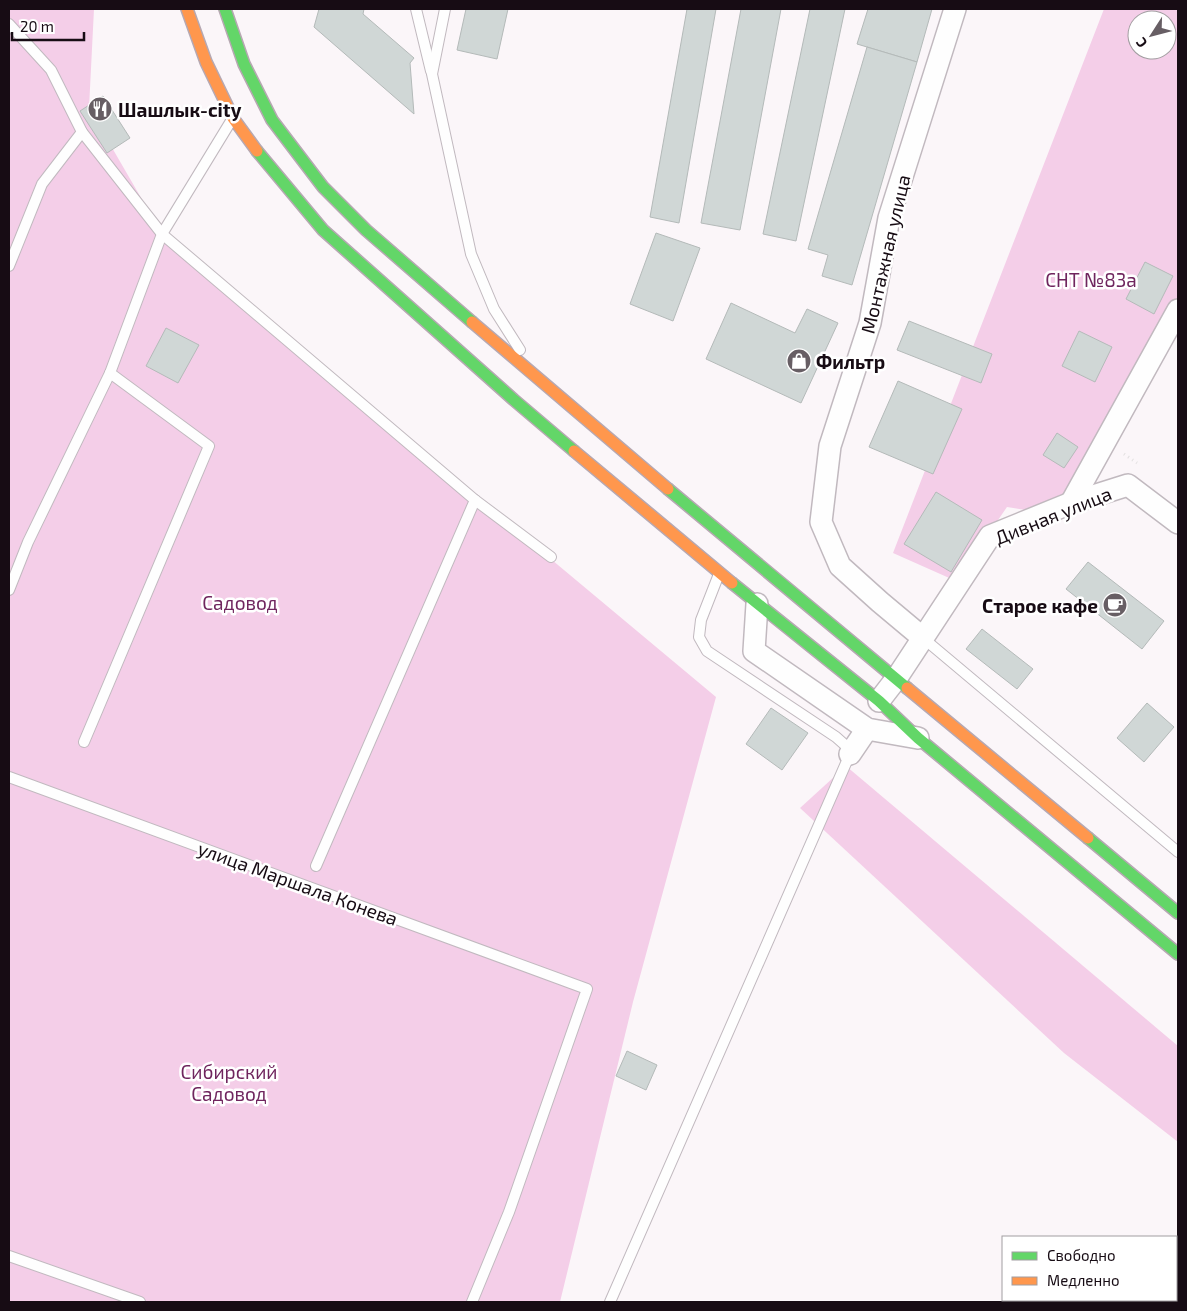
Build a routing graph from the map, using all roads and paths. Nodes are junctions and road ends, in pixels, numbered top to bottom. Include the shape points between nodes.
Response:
1 (187, 9) edge
2 (225, 9) edge
3 (416, 9) edge
4 (445, 9) edge
5 (955, 9) edge
6 (9, 24) edge
7 (432, 74) junction
8 (233, 118) junction
9 (82, 132) junction
10 (162, 234) junction
11 (9, 266) edge
12 (1178, 310) edge
13 (110, 373) junction
14 (540, 381) junction
15 (475, 500) junction
16 (1071, 503) junction
17 (1178, 523) edge
18 (551, 557) dead end
19 (720, 573) junction
20 (9, 590) edge
21 (757, 604) junction
22 (923, 638) junction
23 (896, 679) junction
24 (879, 702) junction
25 (867, 729) junction
26 (918, 738) junction
27 (84, 742) dead end
28 (850, 754) junction
29 (9, 776) edge
30 (1178, 852) edge
31 (316, 866) dead end
32 (1178, 914) edge
33 (1178, 954) edge
34 (9, 1256) edge
35 (140, 1302) edge
36 (472, 1302) edge
37 (610, 1302) edge

1 - 8 main road via 206,62
2 - 14 main road via 244,64 272,120 323,187 366,230
3 - 7 lane
4 - 7 lane
5 - 22 street, Монтажная улица via 889,218 870,323 830,446 821,522 840,566
6 - 9 lane via 51,70
7 - 14 lane via 471,254 494,309
8 - 10 lane
8 - 19 main road via 323,230 432,328
9 - 10 lane
9 - 11 lane via 42,184
10 - 13 lane
10 - 15 lane
12 - 16 street
13 - 20 lane via 28,542
13 - 27 lane via 209,446
14 - 23 main road
15 - 18 lane
15 - 31 lane
16 - 17 street, Дивная улица via 1128,485
16 - 22 street, Дивная улица via 990,536
19 - 21 main road
19 - 28 lane via 701,620 699,637 707,651 836,737
21 - 24 main road
21 - 25 street via 754,651
22 - 23 street, Дивная улица
22 - 30 lane
23 - 24 street, Дивная улица
23 - 32 main road
24 - 26 main road
25 - 26 street
25 - 28 street
26 - 33 main road
28 - 37 lane
29 - 36 lane, улица Маршала Конева via 587,989 509,1212
34 - 35 lane

